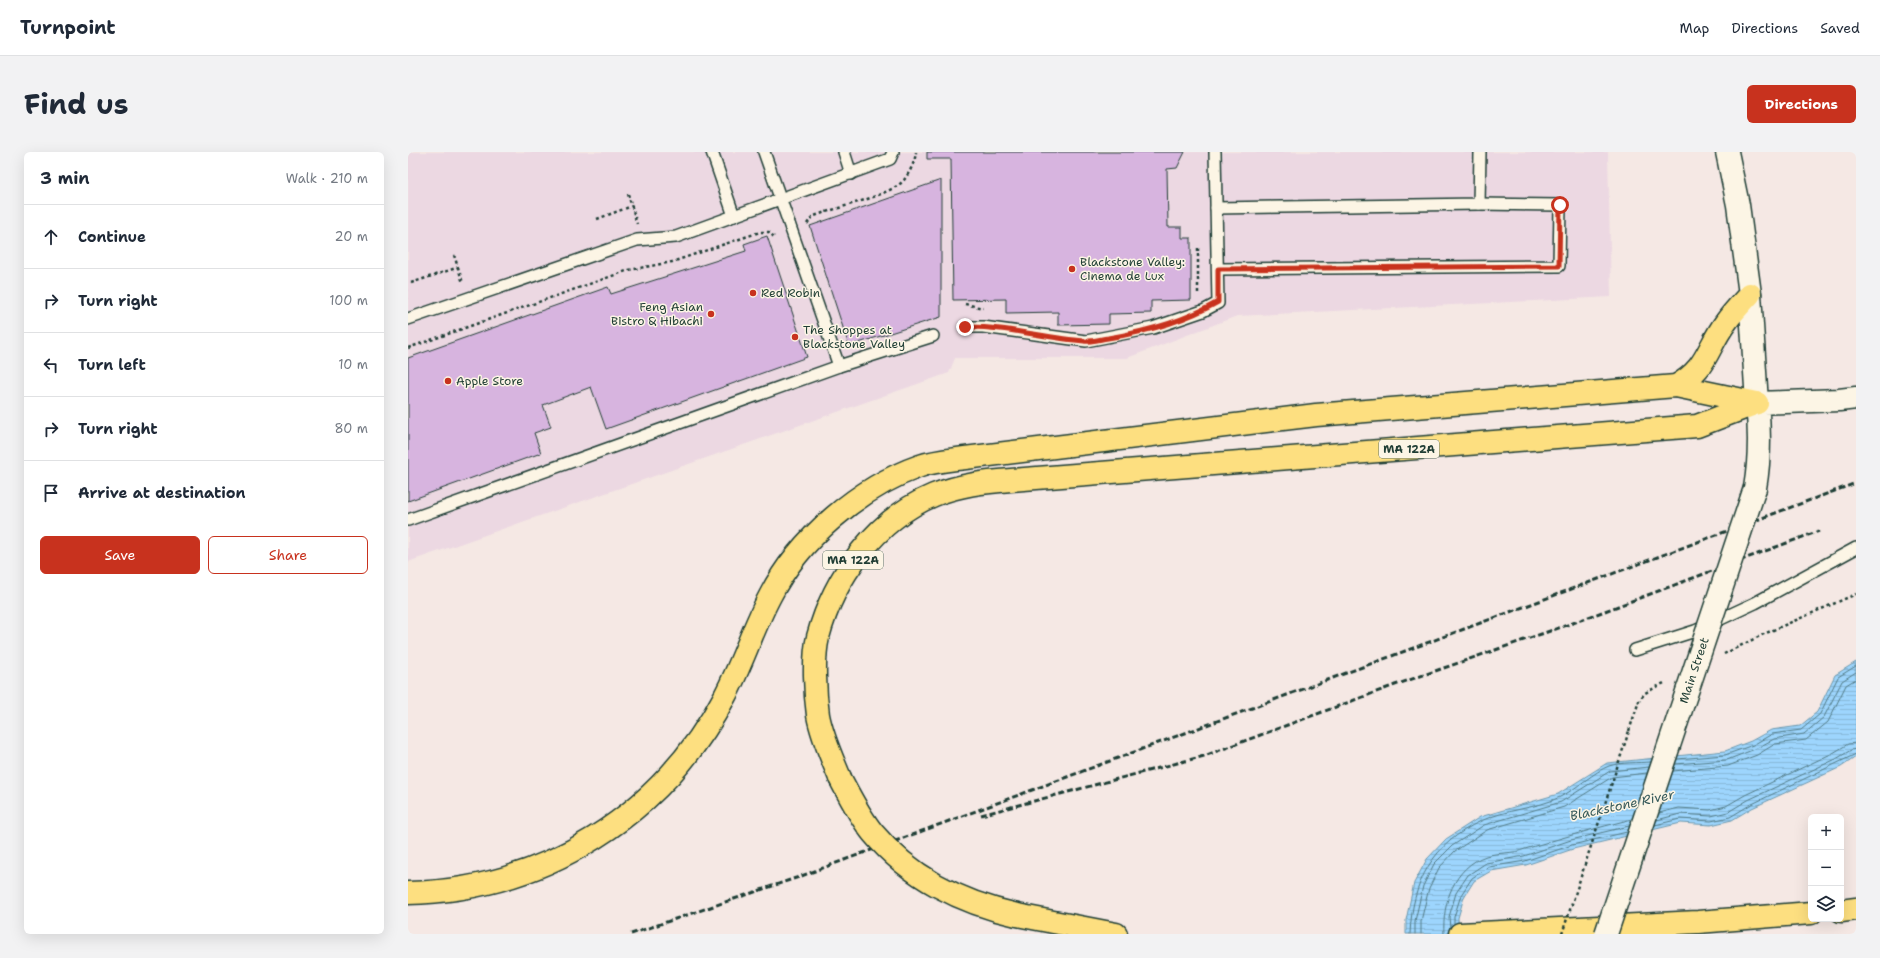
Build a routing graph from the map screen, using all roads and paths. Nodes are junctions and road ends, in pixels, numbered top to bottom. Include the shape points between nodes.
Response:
1 (712, 152) edge
2 (764, 152) edge
3 (844, 152) edge
4 (892, 152) edge
5 (916, 152) edge
6 (1215, 152) edge
7 (1480, 152) edge
8 (1727, 152) edge
9 (851, 174) junction
10 (628, 194) dead end
11 (781, 200) junction
12 (1479, 204) junction
13 (632, 206) junction
14 (1216, 208) junction
15 (734, 216) junction
16 (597, 219) dead end
17 (638, 228) dead end
18 (808, 230) dead end
19 (778, 242) dead end
20 (1198, 243) dead end
21 (454, 255) dead end
22 (459, 267) junction
23 (1218, 269) junction
24 (412, 283) dead end
25 (465, 289) dead end
26 (1750, 294) junction
27 (1198, 299) dead end
28 (966, 304) dead end
29 (989, 310) dead end
30 (408, 319) edge
31 (965, 327) dead end
32 (933, 336) dead end
33 (408, 348) edge
34 (839, 366) junction
35 (1676, 386) junction
36 (1856, 398) edge
37 (1757, 403) junction
38 (408, 520) edge
39 (1856, 548) edge
40 (1856, 594) edge
41 (1635, 650) dead end
42 (1722, 655) dead end
43 (1673, 679) dead end
44 (408, 893) edge
45 (1856, 909) edge
46 (1844, 910) edge
47 (1808, 913) edge
48 (1116, 934) edge
49 (1460, 934) edge
50 (1562, 934) edge
51 (1606, 934) edge

1 - 15 lane
2 - 11 lane
3 - 9 lane
4 - 9 lane via 890,159
5 - 18 path via 915,161 904,181 888,191 812,216 807,225
6 - 14 lane
7 - 12 lane
8 - 26 main road, Main Street via 1738,205
9 - 11 lane
10 - 13 path
11 - 15 lane
11 - 34 lane
12 - 14 lane
12 - 23 lane via 1560,205 1559,266
13 - 16 path
13 - 17 path
14 - 23 lane
15 - 30 lane via 676,237 637,240
19 - 33 path via 769,232 760,232 672,262 629,270
20 - 27 path
21 - 22 path
22 - 24 path
22 - 25 path
23 - 31 lane via 1218,302 1203,311 1153,328 1086,341 984,327
26 - 35 highway via 1726,322 1703,365 1690,378
26 - 37 main road, Main Street
28 - 29 path
32 - 34 lane
34 - 38 lane
35 - 37 highway
35 - 44 highway via 1316,416 922,465 884,481 841,512 798,551 770,596 725,696 698,741 663,783 629,814 593,840 555,861 522,874 430,893
36 - 37 main road
37 - 48 highway, MA 122A, bridge via 1697,426 971,484 933,496 903,512 874,537 852,562 833,597 818,637 815,680 818,716 840,778 873,833 898,859 929,881 991,909
37 - 51 main road, Main Street, bridge via 1760,442 1755,488
39 - 41 lane via 1755,603 1695,631
40 - 42 path
43 - 50 path, bridge via 1645,693 1639,701
45 - 46 highway
47 - 49 highway via 1698,922

